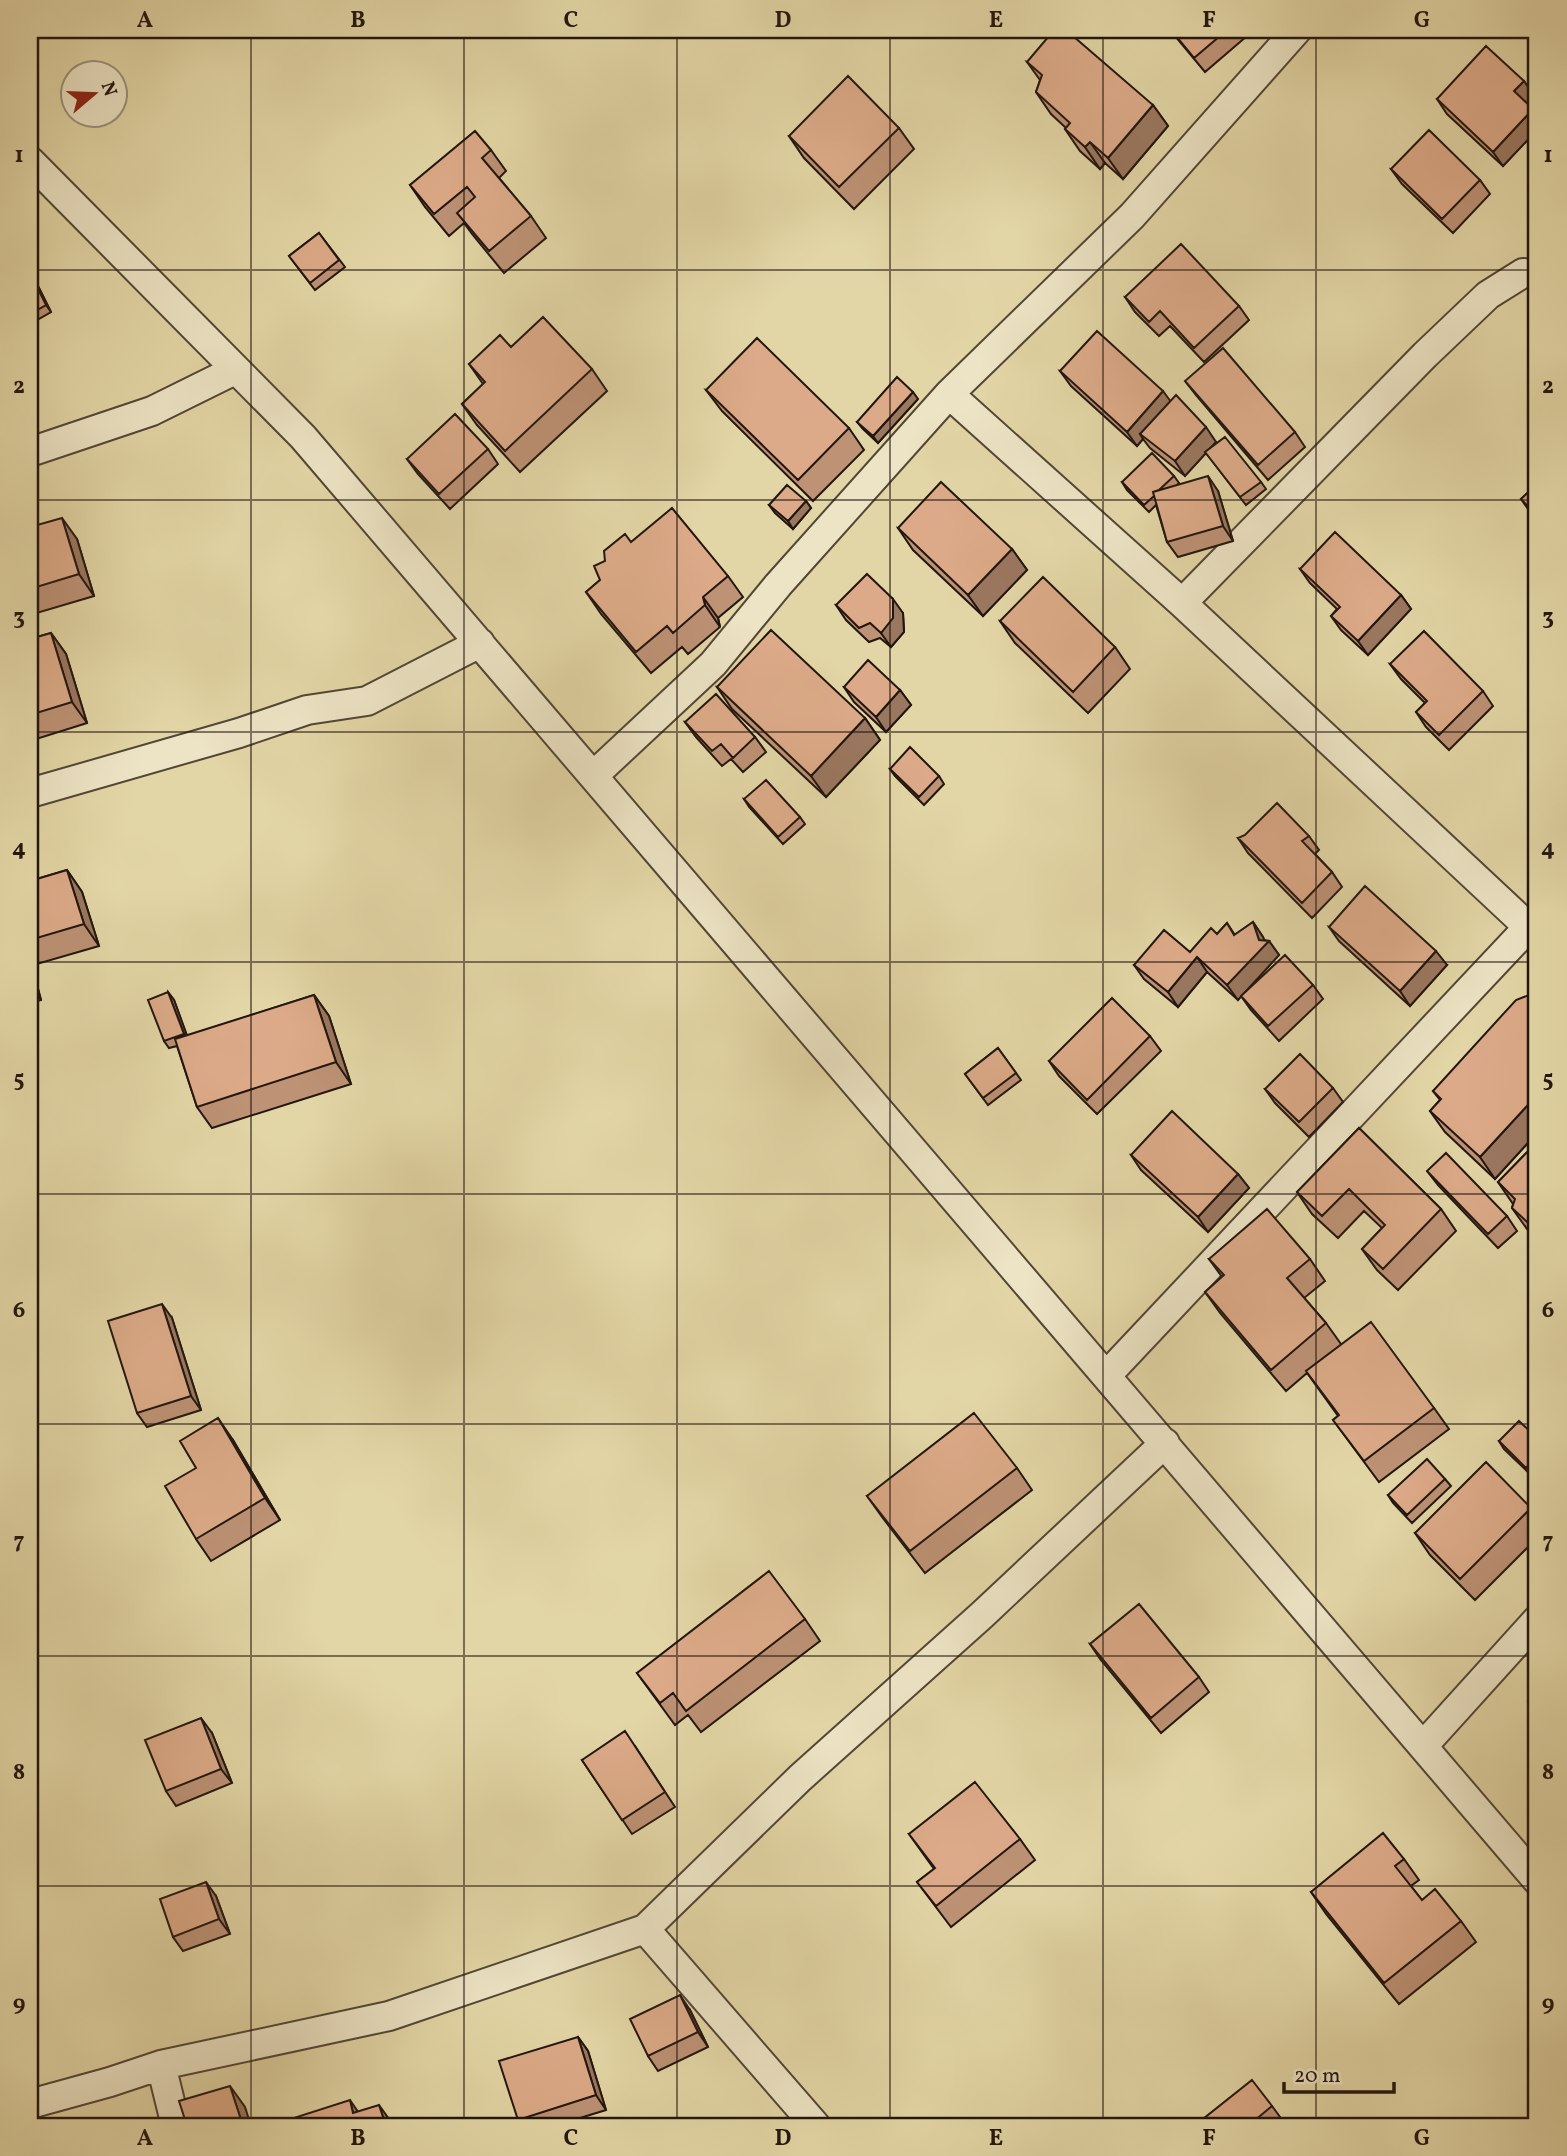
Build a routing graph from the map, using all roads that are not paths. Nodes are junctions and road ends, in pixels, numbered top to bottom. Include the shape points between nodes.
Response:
1 (1297, 30) edge
2 (30, 161) edge
3 (1537, 274) edge
4 (235, 370) junction
5 (949, 394) junction
6 (30, 452) edge
7 (1182, 603) junction
8 (480, 643) junction
9 (593, 776) junction
10 (30, 793) edge
11 (1534, 927) edge
12 (1107, 1375) junction
13 (1165, 1443) junction
14 (1537, 1619) edge
15 (1423, 1746) junction
16 (1537, 1880) edge
17 (645, 1929) junction
18 (161, 2065) junction
19 (30, 2104) edge
20 (176, 2126) edge
21 (816, 2126) edge

1 - 5 street via 1132,216
2 - 4 street
3 - 7 street via 1523,273 1488,295
4 - 6 street via 152,411
4 - 8 street via 303,436
5 - 7 street
5 - 9 street via 713,664
7 - 11 street
8 - 9 street
8 - 10 street via 367,701 307,710
9 - 12 street
11 - 12 street
12 - 13 street
13 - 15 street
13 - 17 street via 800,1778
14 - 15 street
15 - 16 street
17 - 18 street via 389,2016
17 - 21 street
18 - 19 street
18 - 20 street

